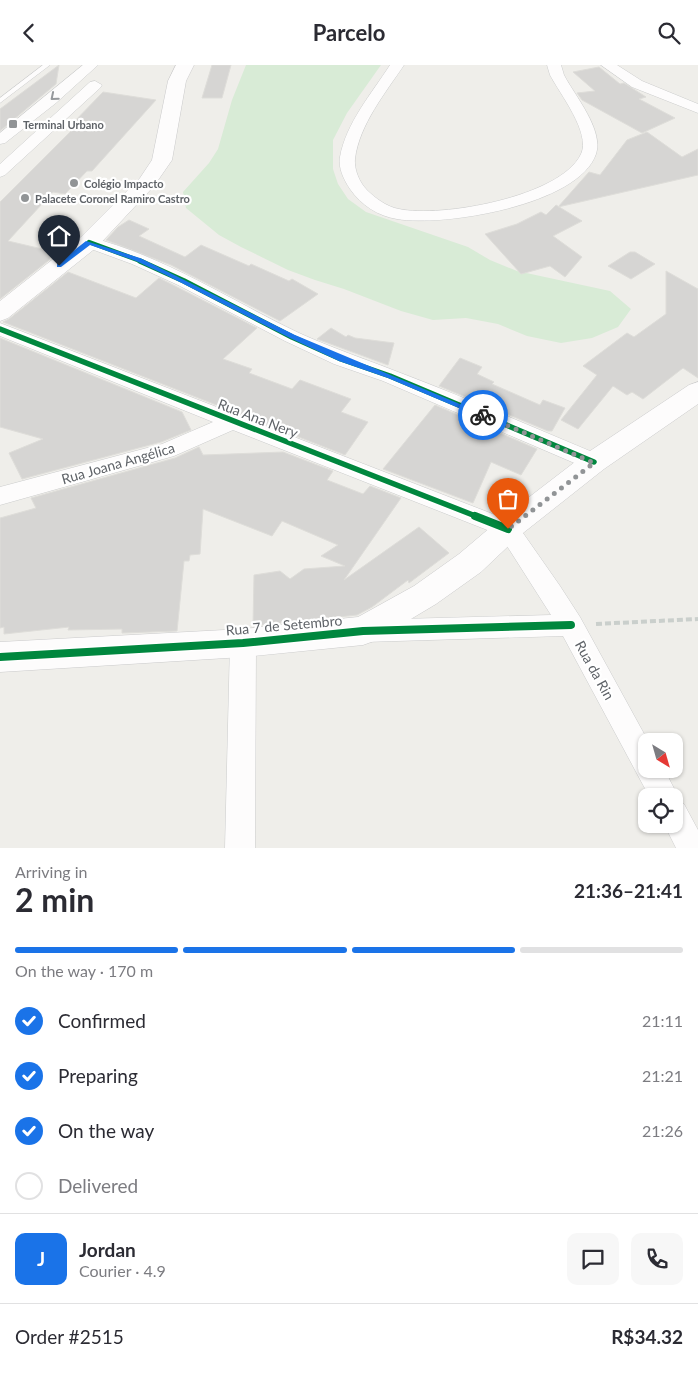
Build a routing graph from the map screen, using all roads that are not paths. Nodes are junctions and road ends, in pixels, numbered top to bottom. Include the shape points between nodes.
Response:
1 (47, 65) edge
2 (91, 65) edge
3 (185, 65) edge
4 (397, 65) edge
5 (554, 65) edge
6 (608, 65) edge
7 (95, 85) dead end
8 (0, 101) edge
9 (698, 109) edge
10 (0, 140) edge
11 (0, 172) edge
12 (89, 242) junction
13 (0, 313) edge
14 (0, 329) edge
15 (698, 391) edge
16 (233, 422) junction
17 (594, 463) junction
18 (0, 496) edge
19 (508, 529) junction
20 (571, 625) junction
21 (363, 631) junction
22 (243, 643) junction
23 (0, 657) edge
24 (638, 749) edge
25 (683, 831) edge
26 (240, 848) edge
27 (692, 848) edge

1 - 8 lane
2 -> 10 street
3 - 12 street via 177,81 162,160 147,182
4 - 5 street via 356,132 347,157 350,176 360,193 396,214 419,217 460,215 506,205 574,173 589,154 590,139
6 - 9 street via 637,84
7 - 11 street
12 - 13 street
12 - 17 street via 138,259 341,359
14 - 16 street, Rua Ana Nery
15 - 17 street, Rua 7 de Setembro
16 - 18 street, Rua Joana Angélica via 167,451
16 - 19 street, Rua Ana Nery
17 - 19 street, Rua 7 de Setembro
19 - 20 street, Rua da Rin
19 - 21 street, Rua 7 de Setembro via 470,563 425,595
20 - 21 street, Rua 7 de Setembro
20 - 24 street, Rua da Rin
21 - 22 street, Rua 7 de Setembro
22 - 23 street, Rua 7 de Setembro
22 - 26 street
25 - 27 street

